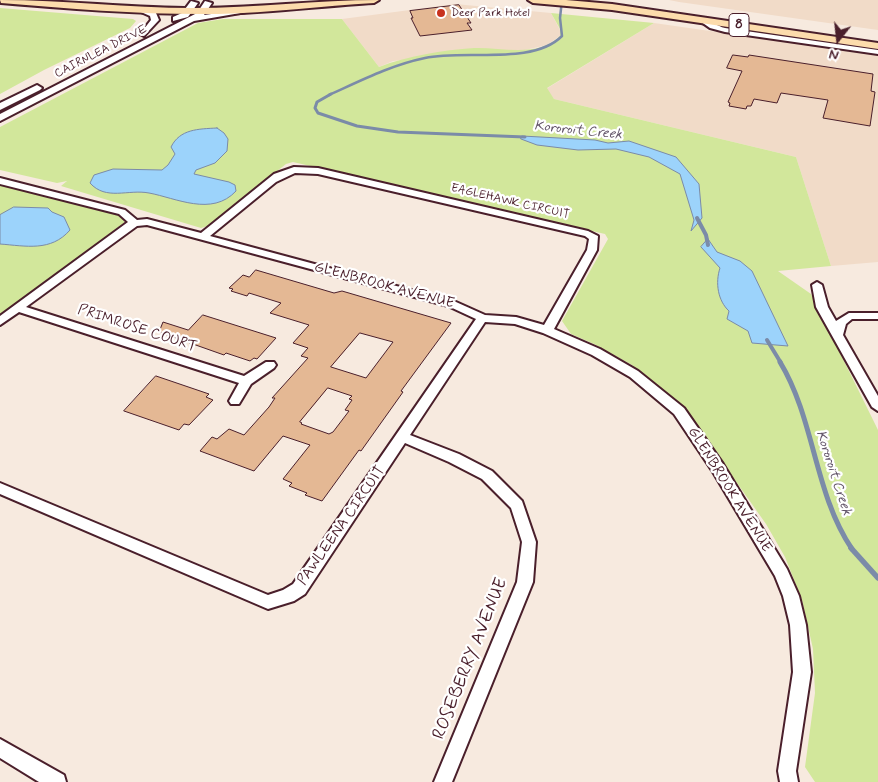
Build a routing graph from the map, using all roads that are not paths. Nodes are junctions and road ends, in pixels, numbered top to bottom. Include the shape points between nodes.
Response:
1 (1, 0) edge
2 (106, 0) edge
3 (280, 0) edge
4 (374, 0) edge
5 (533, 0) edge
6 (598, 2) edge
7 (206, 7) junction
8 (256, 9) junction
9 (144, 10) junction
10 (191, 11) junction
11 (702, 20) junction
12 (144, 34) junction
13 (878, 40) edge
14 (878, 46) edge
15 (111, 50) dead end
16 (878, 52) edge
17 (58, 77) dead end
18 (0, 106) edge
19 (0, 118) edge
20 (0, 181) edge
21 (134, 224) junction
22 (203, 237) junction
23 (818, 285) dead end
24 (18, 308) junction
25 (878, 316) edge
26 (482, 318) junction
27 (0, 321) edge
28 (547, 330) junction
29 (839, 333) junction
30 (270, 365) dead end
31 (246, 381) junction
32 (235, 401) dead end
33 (878, 407) edge
34 (403, 437) junction
35 (0, 488) edge
36 (0, 748) edge
37 (57, 782) edge
38 (443, 782) edge
39 (789, 782) edge

1 - 9 highway
2 - 10 highway
3 - 7 highway
4 - 8 highway
5 - 6 highway, 8
6 - 11 highway, 8
6 - 13 highway, 8
7 - 8 highway
7 - 10 highway
8 - 10 street
9 - 10 highway
9 - 12 street via 153,14 155,20
10 - 12 street, CAIRNLEA DRIVE
10 - 19 street, CAIRNLEA DRIVE
11 - 14 highway, 8
11 - 16 street via 725,30
12 - 15 street, CAIRNLEA DRIVE
17 - 18 street, CAIRNLEA DRIVE
20 - 21 street via 122,212
21 - 22 street, GLENBROOK AVENUE via 147,222
21 - 24 street
22 - 26 street, GLENBROOK AVENUE via 452,304
22 - 28 street, EAGLEHAWK CIRCUIT via 272,180 294,170 318,171 588,234 594,238 592,250
23 - 29 street via 822,306
24 - 27 street
24 - 31 street, PRIMROSE COURT
25 - 29 street via 849,316 840,323
26 - 28 street, GLENBROOK AVENUE via 516,321
26 - 34 street, PAWLEENA CIRCUIT
28 - 39 street, GLENBROOK AVENUE via 634,374 679,411 718,468 782,574 798,625 802,672 786,771
29 - 33 street
30 - 31 street
31 - 32 street
34 - 35 street, PAWLEENA CIRCUIT via 299,589 268,602
34 - 38 street, ROSEBERRY AVENUE via 487,475 517,505 528,542 525,582
36 - 37 street

